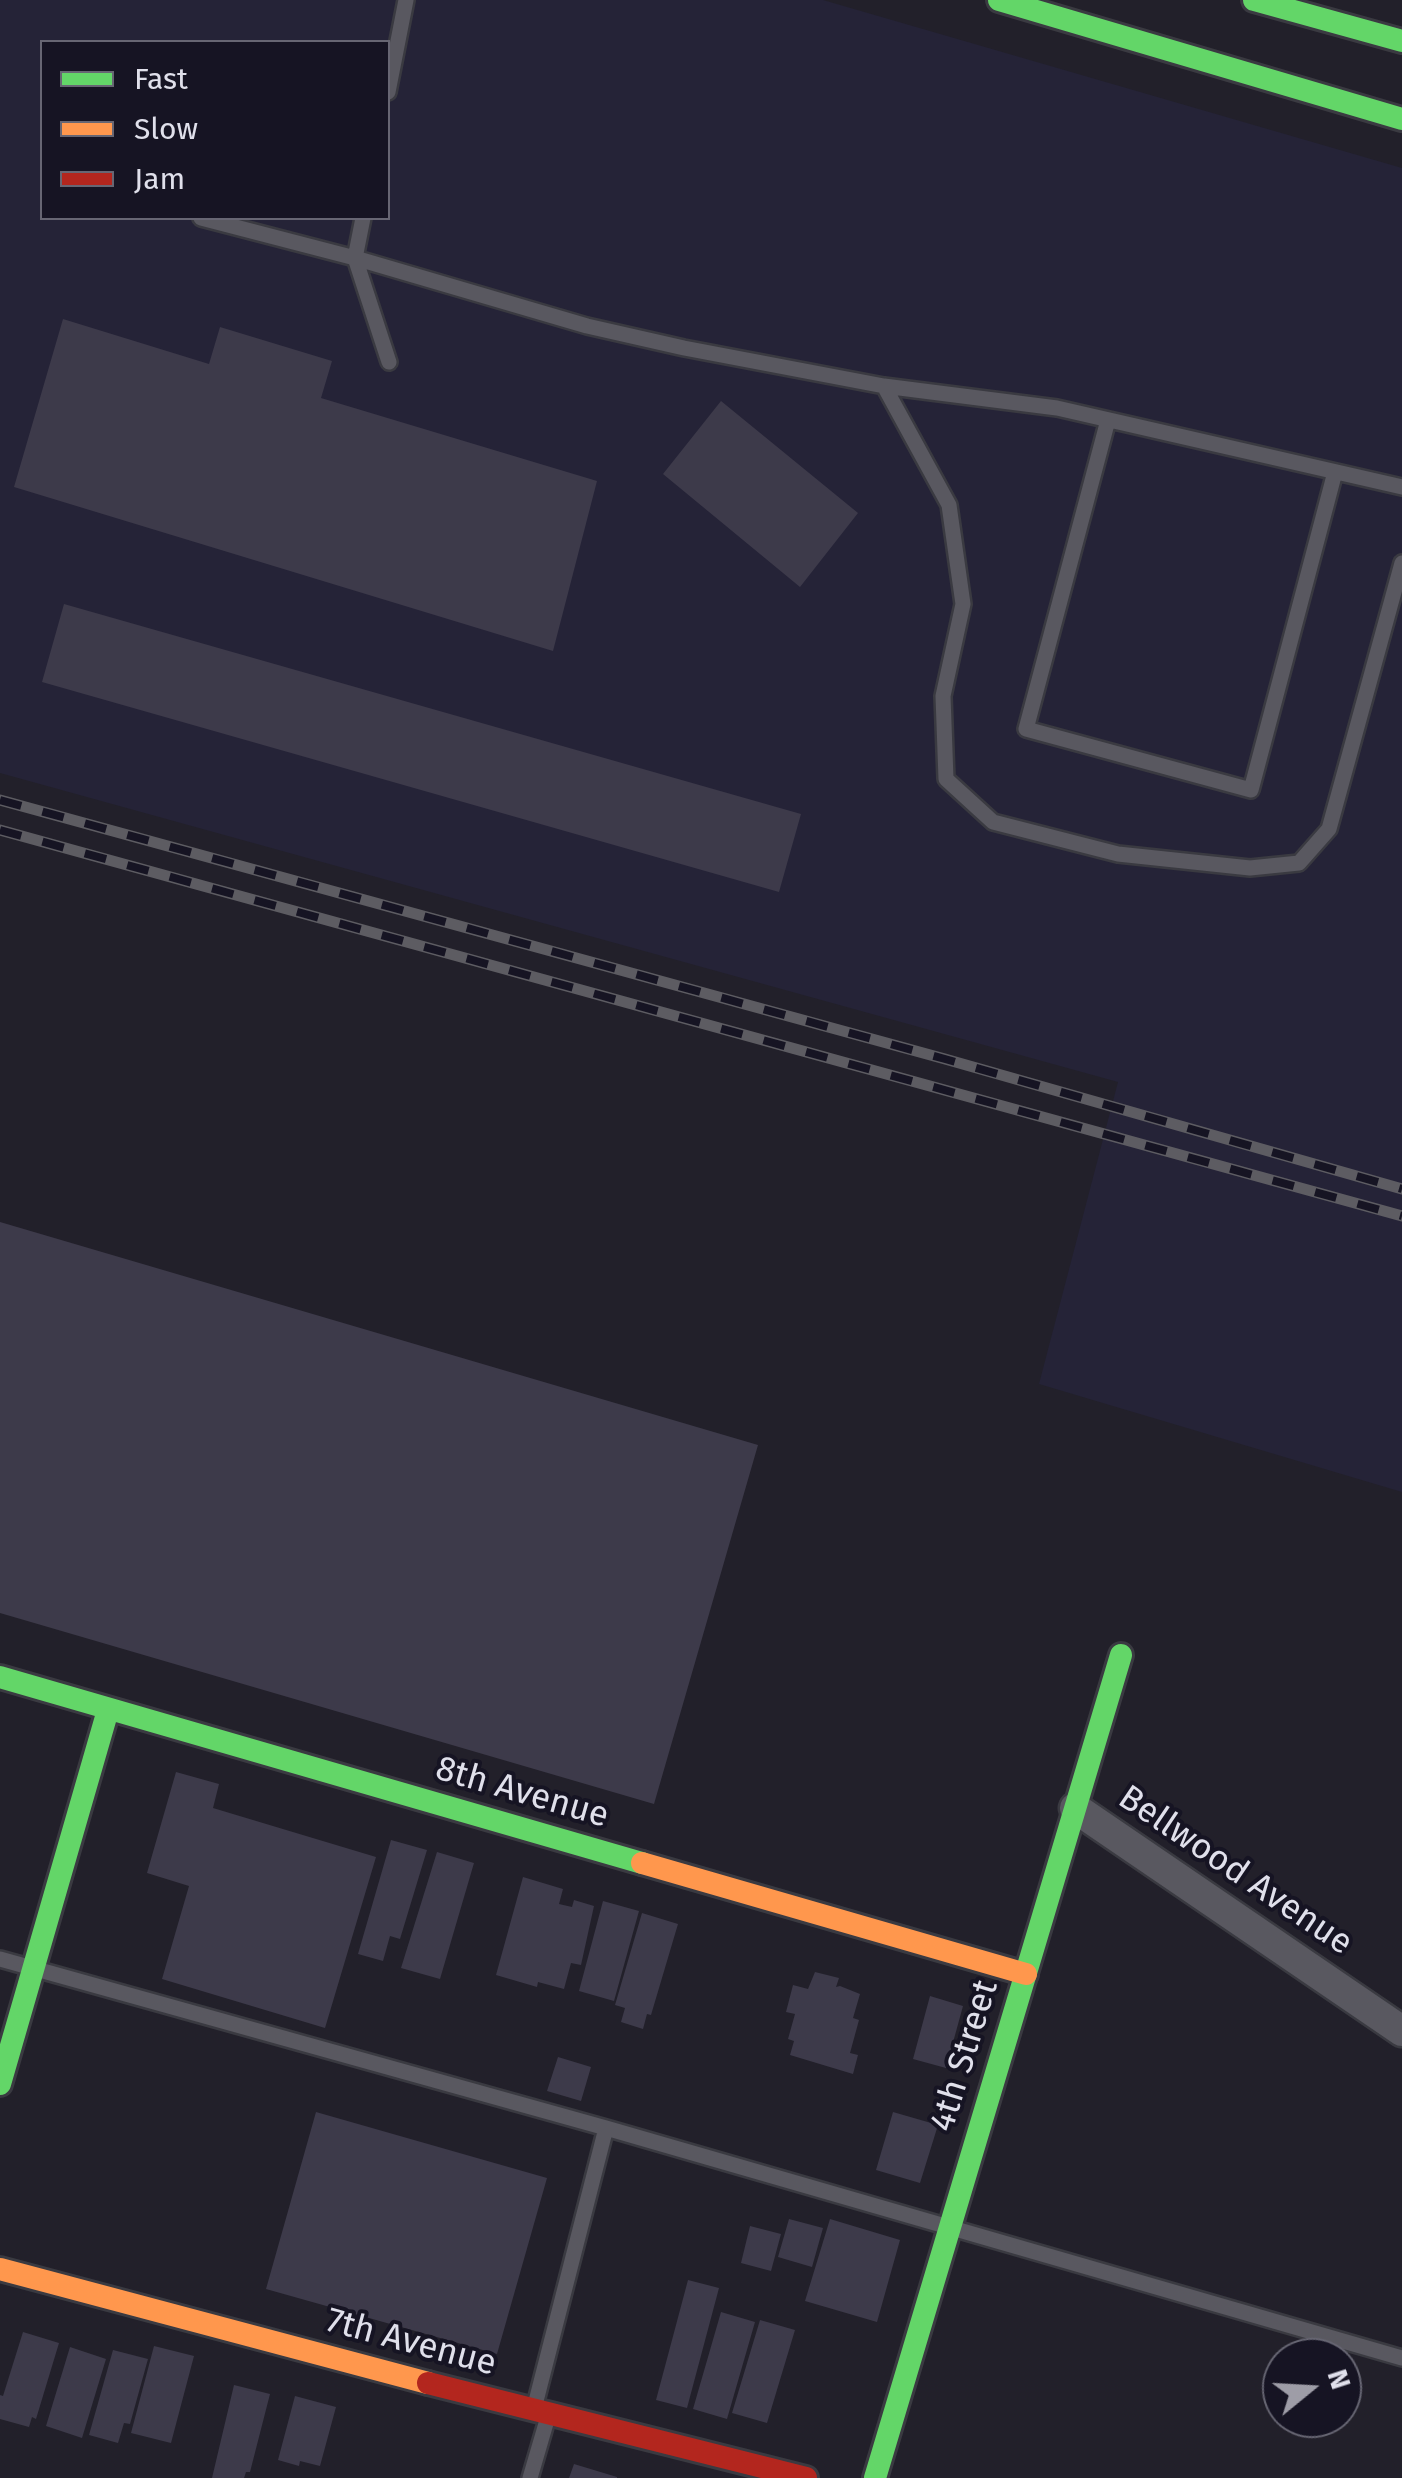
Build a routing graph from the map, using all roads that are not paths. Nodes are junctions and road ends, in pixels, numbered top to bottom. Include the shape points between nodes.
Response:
1 (406, 0) edge
2 (999, 0) edge
3 (1254, 0) edge
4 (1402, 41) edge
5 (390, 82) edge
6 (1402, 118) edge
7 (209, 220) edge
8 (363, 220) edge
9 (355, 258) junction
10 (389, 362) dead end
11 (884, 386) junction
12 (1108, 420) junction
13 (1335, 472) junction
14 (1402, 487) edge
15 (1402, 564) edge
16 (1121, 1655) dead end
17 (0, 1677) edge
18 (108, 1710) junction
19 (1075, 1808) junction
20 (0, 1959) edge
21 (33, 1969) junction
22 (1026, 1974) junction
23 (1402, 2031) edge
24 (0, 2084) edge
25 (606, 2128) junction
26 (950, 2227) junction
27 (0, 2269) edge
28 (1402, 2358) edge
29 (541, 2413) junction
30 (530, 2478) edge
31 (806, 2478) edge
32 (875, 2478) edge

1 - 5 lane
2 - 6 street
3 - 4 street
7 - 9 lane
8 - 9 lane
9 - 10 lane
9 - 11 lane via 587,326
11 - 12 lane
11 - 15 lane via 949,505 964,604 943,696 946,779 993,822 1118,854 1250,868 1299,864 1329,829
12 - 13 lane
12 - 13 lane via 1026,729 1251,790
13 - 14 lane
16 - 19 street, 4th Street
17 - 18 street, 8th Avenue
18 - 21 street
18 - 22 street, 8th Avenue
19 - 22 street, 4th Street
19 - 23 street, Bellwood Avenue
20 - 21 lane
21 - 24 street
21 - 25 lane
22 - 26 street, 4th Street
25 - 26 lane
25 - 29 lane
26 - 28 lane
26 - 32 street, 4th Street
27 - 29 street, 7th Avenue
29 - 30 lane
29 - 31 street, 7th Avenue

